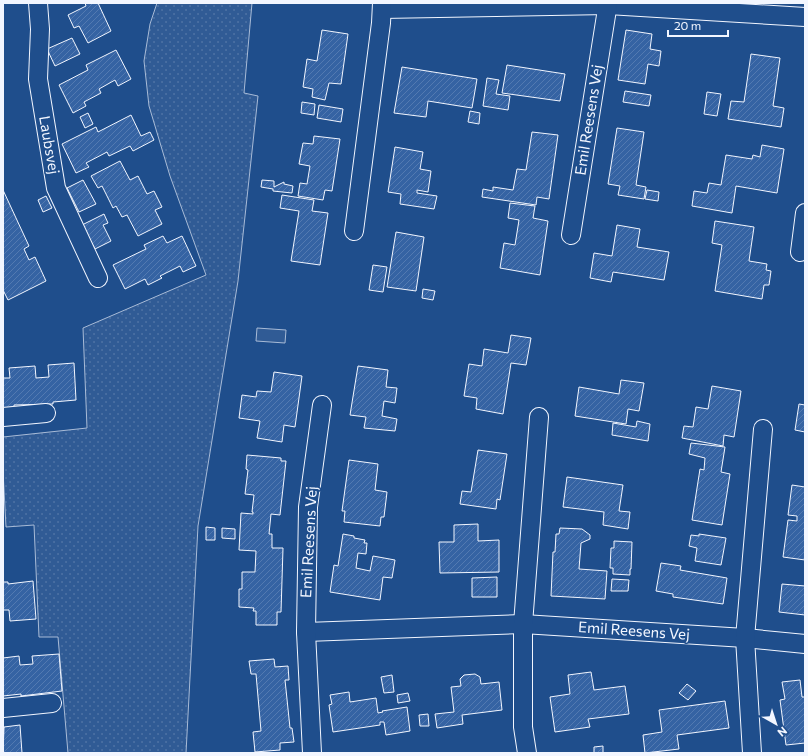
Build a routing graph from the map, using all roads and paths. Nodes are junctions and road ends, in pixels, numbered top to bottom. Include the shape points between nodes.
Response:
1 (38, 3) edge
2 (608, 4) edge
3 (382, 6) edge
4 (805, 17) edge
5 (805, 213) edge
6 (354, 231) dead end
7 (571, 235) dead end
8 (800, 252) dead end
9 (98, 278) dead end
10 (322, 405) dead end
11 (46, 413) dead end
12 (3, 417) edge
13 (539, 417) dead end
14 (763, 429) dead end
15 (523, 624) junction
16 (306, 632) junction
17 (744, 638) junction
18 (805, 644) edge
19 (52, 703) dead end
20 (3, 708) edge
21 (312, 753) edge
22 (527, 753) edge
23 (752, 753) edge

1 - 9 street, Laubsvej via 38,79 56,188
2 - 3 street
2 - 4 street
2 - 7 street, Emil Reesens Vej
3 - 6 street
5 - 8 street
10 - 16 street, Emil Reesens Vej via 308,507
11 - 12 street
13 - 15 street
14 - 17 street
15 - 16 street, Emil Reesens Vej
15 - 17 street, Emil Reesens Vej
15 - 22 street via 523,727
16 - 21 street, Emil Reesens Vej
17 - 18 street, Emil Reesens Vej
17 - 23 street
19 - 20 street

